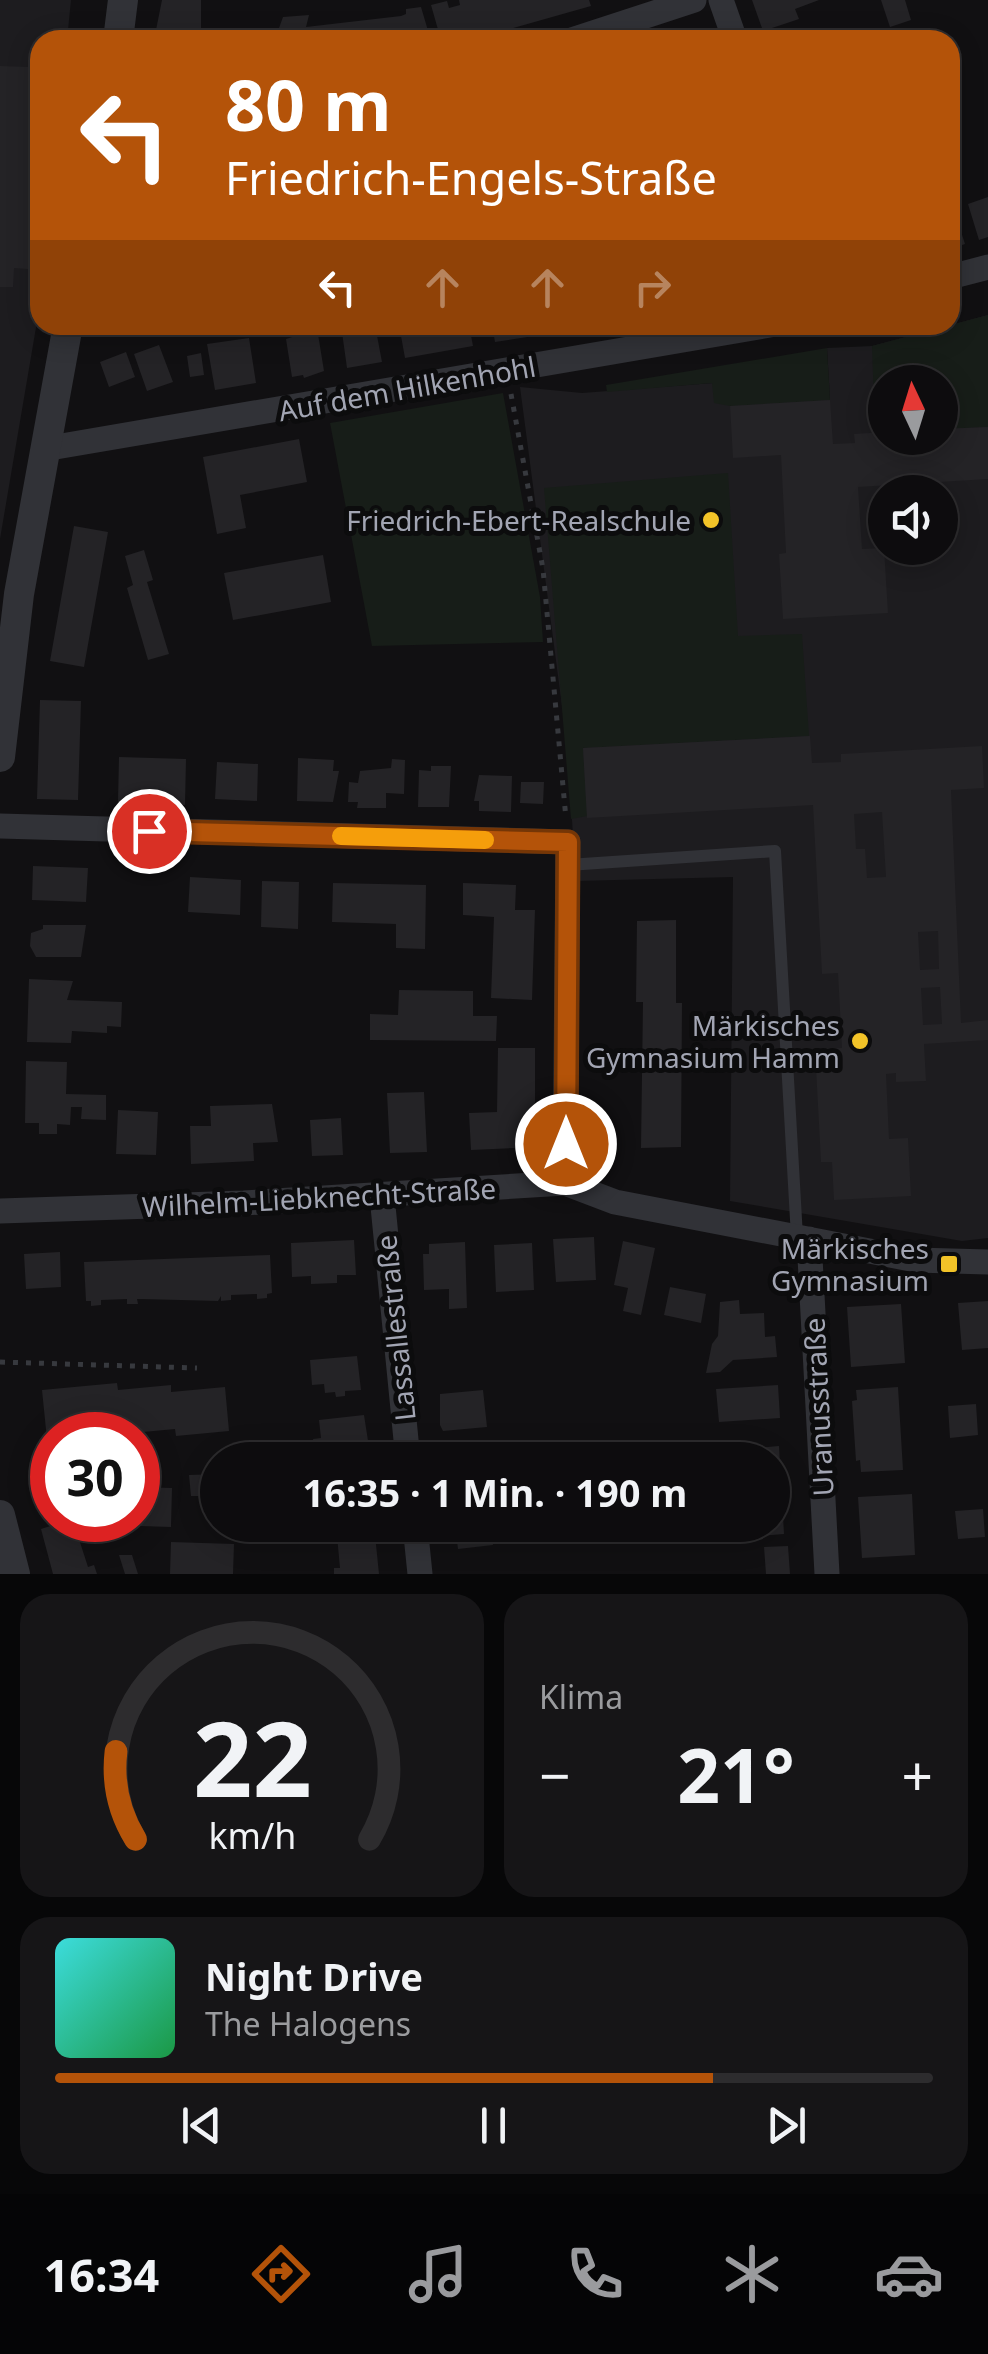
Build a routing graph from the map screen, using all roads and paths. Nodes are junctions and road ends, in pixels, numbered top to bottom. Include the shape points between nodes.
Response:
1 (123, 0) edge
2 (694, 0) edge
3 (721, 0) edge
4 (119, 30) edge
5 (602, 30) edge
6 (732, 30) edge
7 (988, 266) edge
8 (960, 274) edge
9 (66, 335) edge
10 (713, 335) edge
11 (508, 371) junction
12 (44, 448) junction
13 (0, 756) edge
14 (0, 826) edge
15 (568, 853) junction
16 (566, 1184) junction
17 (382, 1196) junction
18 (0, 1211) edge
19 (803, 1238) junction
20 (988, 1262) edge
21 (0, 1362) edge
22 (196, 1368) dead end
23 (406, 1442) edge
24 (0, 1515) edge
25 (417, 1542) edge
26 (15, 1574) edge
27 (420, 1574) edge
28 (827, 1574) edge

1 - 4 street
2 - 5 street
3 - 6 street
7 - 8 street
9 - 12 street
10 - 11 street, Auf dem Hilkenhohl
11 - 12 street, Auf dem Hilkenhohl
11 - 15 path via 543,569
12 - 13 street
14 - 15 street
15 - 16 street
15 - 19 lane via 775,852
16 - 17 street, Wilhelm-Liebknecht-Straße
16 - 19 street, Wilhelm-Liebknecht-Straße via 615,1202
17 - 18 street, Wilhelm-Liebknecht-Straße
17 - 23 street, Lassallestraße
19 - 20 street, Wilhelm-Liebknecht-Straße via 916,1260
19 - 28 street, Uranusstraße
21 - 22 path
24 - 26 street
25 - 27 street

